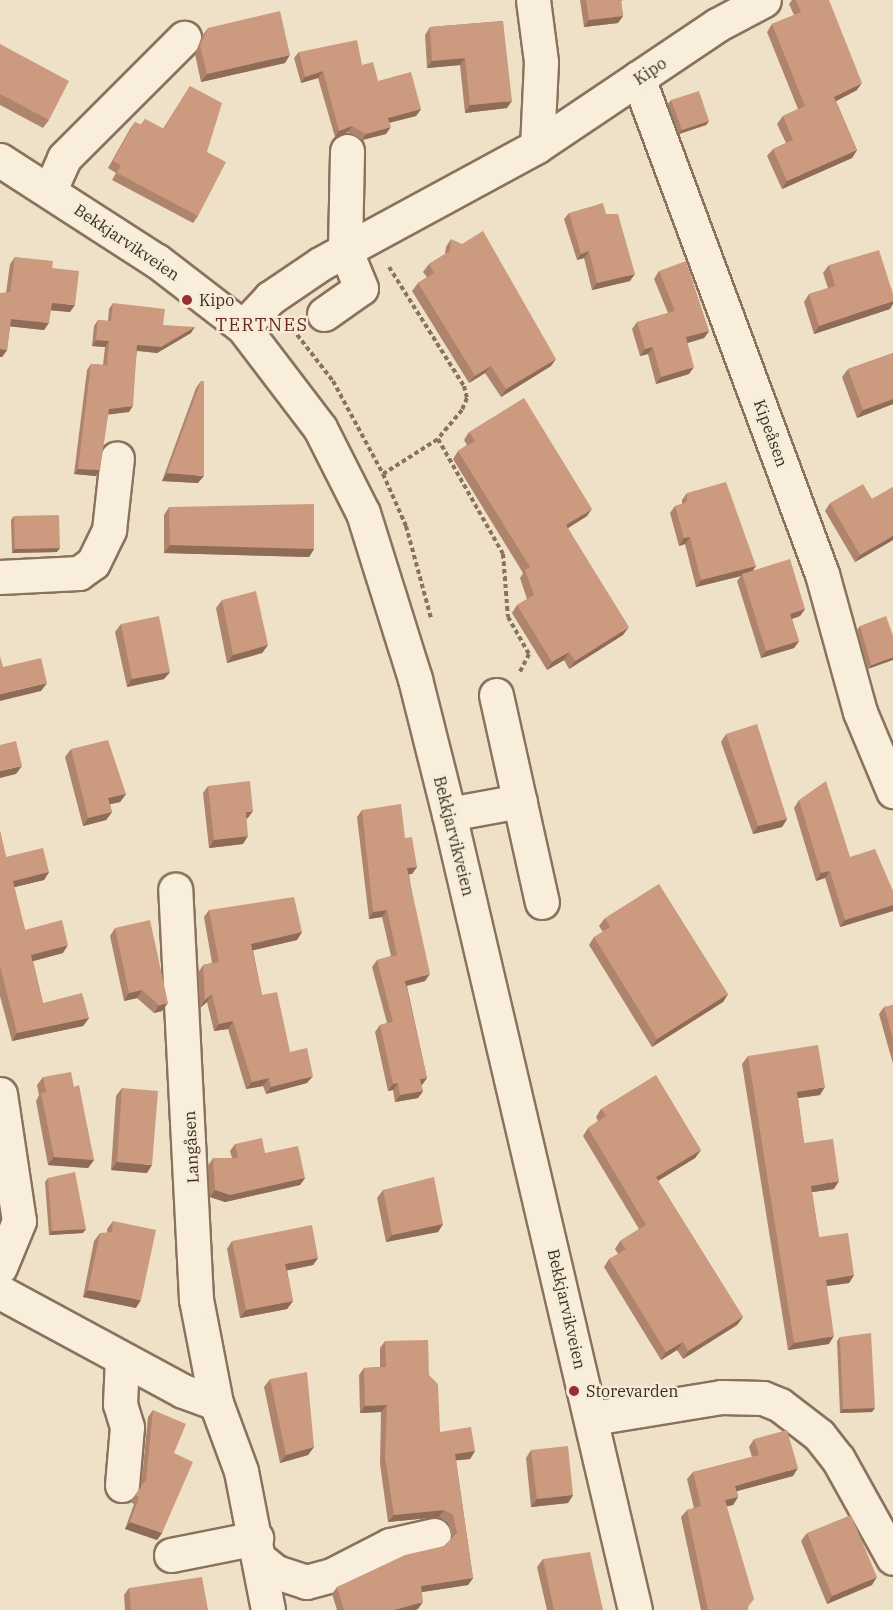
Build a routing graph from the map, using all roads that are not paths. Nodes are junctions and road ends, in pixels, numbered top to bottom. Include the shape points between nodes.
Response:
1 (533, 0) edge
2 (764, 0) edge
3 (184, 38) dead end
4 (638, 78) junction
5 (537, 146) junction
6 (347, 151) dead end
7 (0, 160) edge
8 (50, 190) junction
9 (345, 249) junction
10 (324, 314) dead end
11 (243, 327) junction
12 (117, 458) dead end
13 (0, 577) edge
14 (496, 695) road end
15 (893, 791) edge
16 (520, 801) junction
17 (449, 814) junction
18 (175, 890) dead end
19 (542, 902) dead end
20 (0, 1094) edge
21 (0, 1267) edge
22 (0, 1292) edge
23 (122, 1359) junction
24 (216, 1403) junction
25 (593, 1418) junction
26 (122, 1485) dead end
27 (434, 1536) dead end
28 (259, 1549) junction
29 (171, 1555) dead end
30 (893, 1558) edge
31 (268, 1610) edge
32 (635, 1610) edge

1 - 5 street via 541,62
2 - 4 street, Kipo
3 - 8 street via 64,158
4 - 5 street, Kipo
4 - 15 street, Kipeåsen via 811,542 860,712
5 - 9 street, Kipo
6 - 9 street
7 - 8 street, Bekkjarvikveien
8 - 11 street, Bekkjarvikveien
9 - 10 street via 361,288
9 - 11 street, Kipo via 291,282
11 - 17 street, Bekkjarvikveien via 320,428 363,513 416,679
12 - 13 street via 109,530 93,563 79,573
14 - 16 street
16 - 17 street
16 - 19 street
17 - 25 street, Bekkjarvikveien
18 - 24 street, Langåsen via 196,1299
20 - 21 street via 19,1221
22 - 23 street
23 - 24 street
23 - 26 street via 120,1404 127,1427
24 - 28 street, Langåsen via 241,1471
25 - 30 street via 721,1397 780,1405 819,1435 838,1459
25 - 32 street, Bekkjarvikveien
27 - 28 street via 390,1545 332,1575 306,1582 276,1572
28 - 29 street
28 - 31 street, Langåsen

